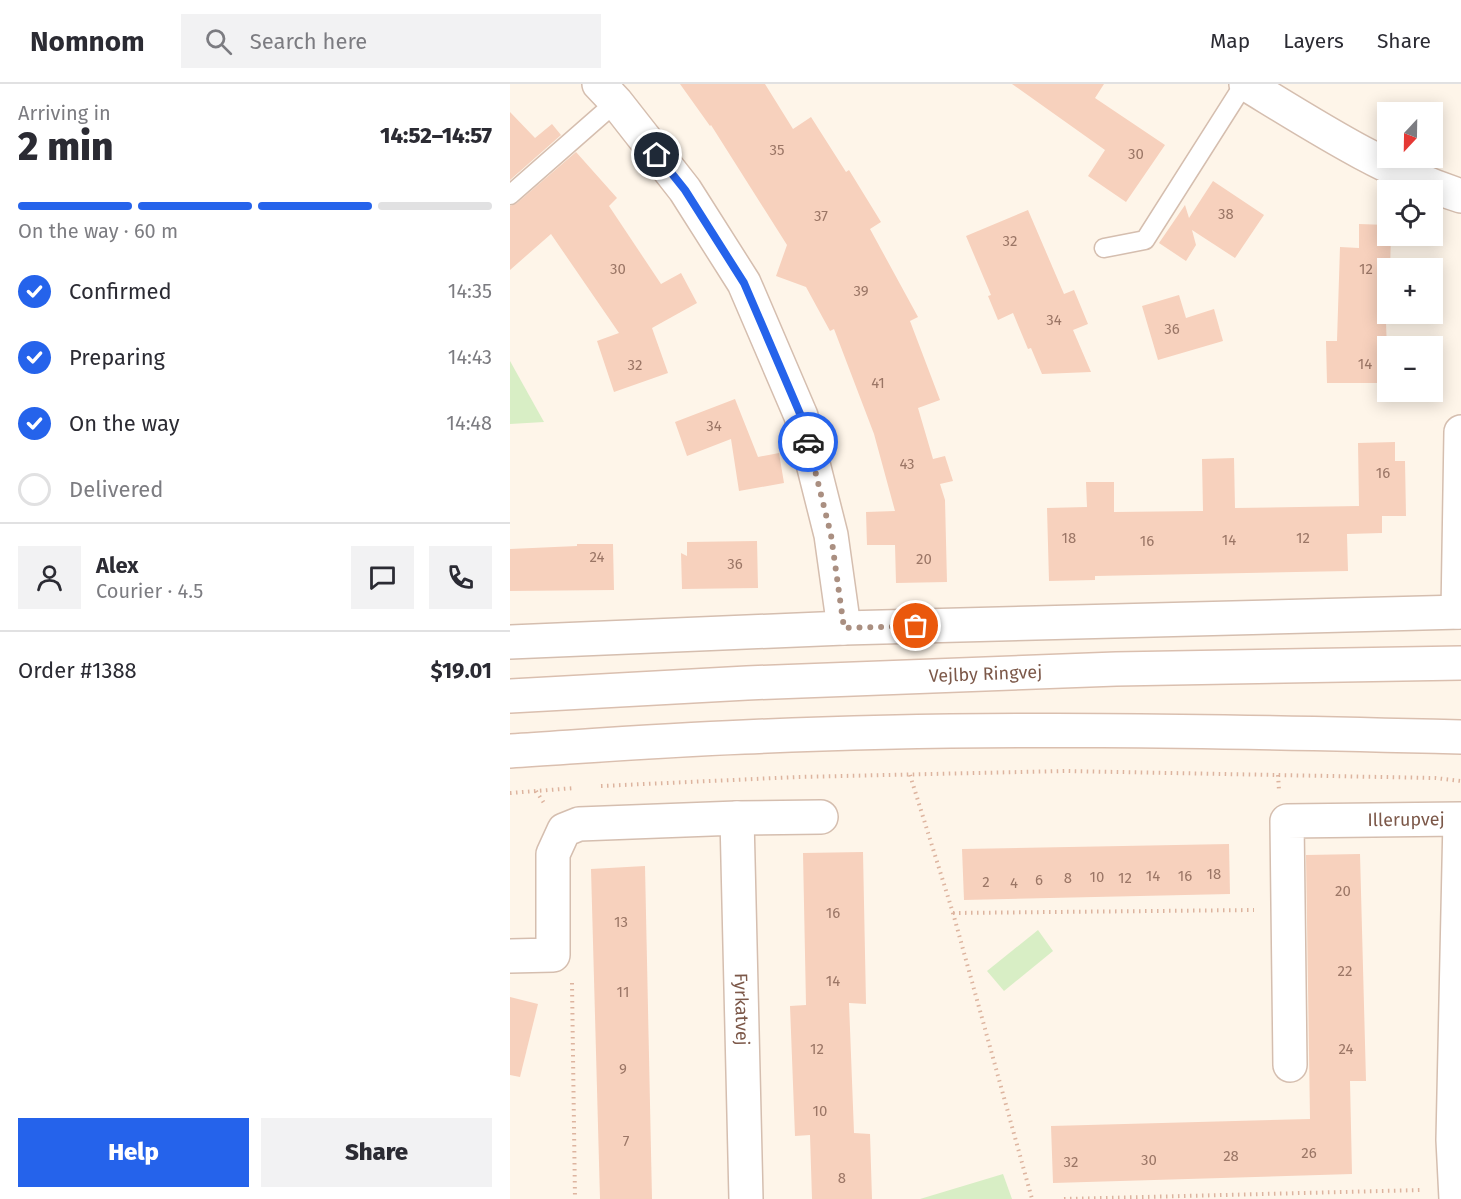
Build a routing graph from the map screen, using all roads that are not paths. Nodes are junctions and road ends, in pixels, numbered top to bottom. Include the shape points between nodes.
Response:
1 (1245, 84) edge
2 (607, 93) edge
3 (510, 195) edge
4 (1461, 196) edge
5 (1104, 248) dead end
6 (1461, 432) edge
7 (1459, 612) edge
8 (844, 628) junction
9 (510, 642) edge
10 (1461, 663) edge
11 (510, 696) edge
12 (1461, 737) edge
13 (510, 752) edge
14 (821, 817) dead end
15 (737, 818) junction
16 (510, 956) edge
17 (1290, 1065) dead end
18 (1444, 1194) edge
19 (746, 1199) edge

1 - 4 street via 1342,141 1427,185
1 - 5 lane via 1145,240
2 - 3 lane
2 - 8 street via 685,190 744,283 801,416 831,535
6 - 7 street
7 - 8 street
8 - 9 street
10 - 11 street, Vejlby Ringvej via 1116,669
12 - 13 street via 1240,731 964,731 743,736
14 - 15 street
15 - 16 street via 579,824 564,830 553,854 553,956
15 - 19 street, Fyrkatvej
17 - 18 street, Illerupvej via 1287,821 1460,819 1453,1140

